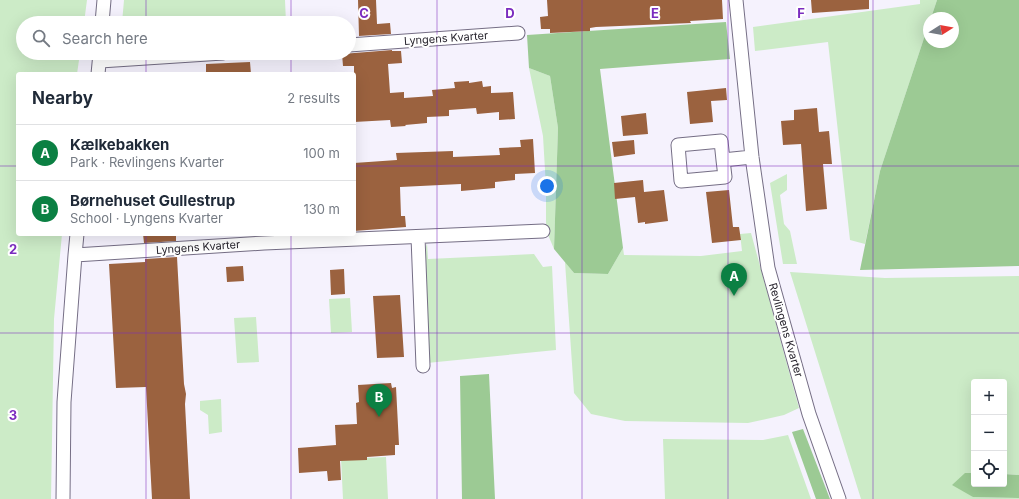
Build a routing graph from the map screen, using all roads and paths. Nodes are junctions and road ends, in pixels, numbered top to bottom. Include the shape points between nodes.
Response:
1 (104, 0) edge
2 (736, 0) edge
3 (103, 16) edge
4 (518, 33) dead end
5 (356, 45) edge
6 (100, 60) edge
7 (98, 72) edge
8 (752, 157) junction
9 (723, 160) dead end
10 (542, 231) dead end
11 (77, 236) edge
12 (418, 237) junction
13 (75, 255) junction
14 (423, 366) dead end
15 (63, 499) edge
16 (839, 499) edge

1 - 3 street
2 - 8 street, Revlingens Kvarter
4 - 5 street, Lyngens Kvarter
6 - 7 street
8 - 9 street
8 - 16 street, Revlingens Kvarter via 768,268 809,414
10 - 12 street, Lyngens Kvarter
11 - 13 street
12 - 13 street, Lyngens Kvarter via 264,243
12 - 14 street
13 - 15 street via 64,402

